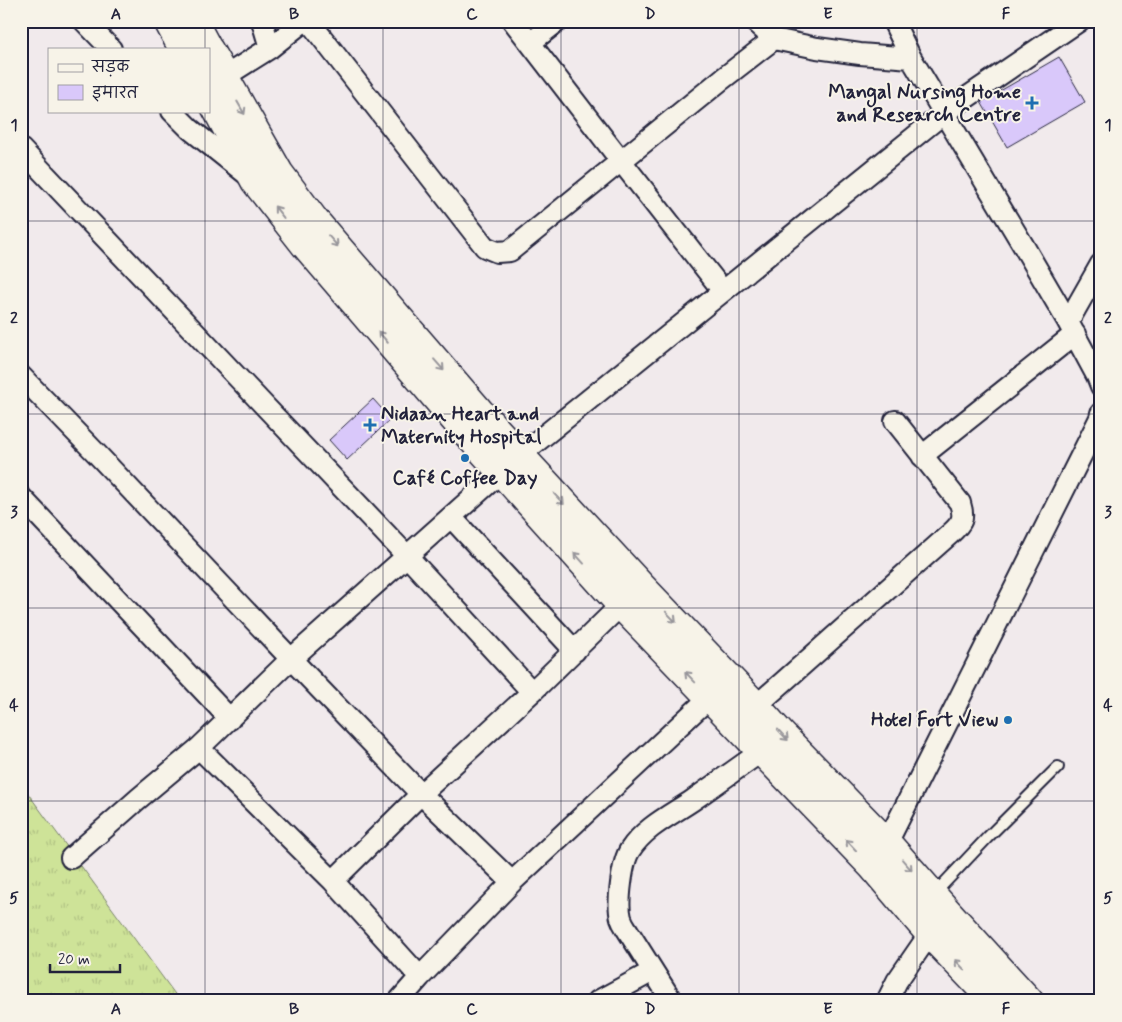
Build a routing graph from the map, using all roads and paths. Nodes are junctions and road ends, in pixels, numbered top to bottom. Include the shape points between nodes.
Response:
1 (84, 21) edge
2 (168, 21) edge
3 (193, 21) edge
4 (262, 21) edge
5 (304, 21) edge
6 (309, 21) edge
7 (513, 21) edge
8 (558, 21) edge
9 (754, 21) edge
10 (893, 21) edge
11 (1079, 21) edge
12 (774, 39) junction
13 (530, 43) junction
14 (110, 48) edge
15 (182, 48) edge
16 (207, 48) edge
17 (270, 48) junction
18 (911, 58) junction
19 (210, 61) edge
20 (214, 84) edge
21 (173, 112) edge
22 (944, 113) junction
23 (21, 149) edge
24 (621, 161) junction
25 (267, 177) junction
26 (1101, 264) edge
27 (723, 291) junction
28 (1071, 328) junction
29 (21, 376) edge
30 (1101, 386) edge
31 (1101, 413) edge
32 (895, 422) dead end
33 (922, 456) junction
34 (510, 464) junction
35 (21, 497) edge
36 (450, 517) junction
37 (407, 556) junction
38 (621, 605) junction
39 (575, 651) junction
40 (291, 659) junction
41 (532, 692) junction
42 (710, 698) junction
43 (756, 706) junction
44 (230, 719) junction
45 (198, 748) junction
46 (762, 751) junction
47 (1058, 767) dead end
48 (421, 794) junction
49 (888, 843) junction
50 (71, 858) dead end
51 (333, 881) junction
52 (512, 882) junction
53 (940, 902) junction
54 (929, 933) junction
55 (653, 971) junction
56 (420, 977) junction
57 (399, 1001) edge
58 (598, 1001) edge
59 (672, 1001) edge
60 (887, 1001) edge
61 (994, 1001) edge
62 (1029, 1001) edge

1 - 14 street
2 - 15 main road
3 - 16 main road
4 - 17 street
5 - 17 street
6 - 24 street via 485,247 497,252 510,251
7 - 13 street
8 - 13 street
9 - 12 street
10 - 18 street
11 - 22 street
12 - 18 street via 860,54
12 - 24 street
13 - 24 street
17 - 20 street
18 - 22 street
19 - 20 main road
20 - 25 main road
21 - 25 street via 190,130
22 - 27 street
22 - 28 street
23 - 37 street
24 - 27 street
25 - 34 main road via 315,221 479,411
26 - 28 street
27 - 34 street
28 - 30 street
28 - 33 street
29 - 40 street
31 - 49 street
32 - 33 street
33 - 43 street via 960,503 964,514 960,524
34 - 36 street
38 -> 34 main road
34 -> 43 main road via 641,586
35 - 44 street
36 - 37 street
36 - 39 street
37 - 40 street
37 - 41 street
38 - 39 street
42 -> 38 main road
39 - 41 street
40 - 44 street
40 - 48 street
41 - 48 street
42 - 46 main road
42 - 52 street
43 -> 49 main road
44 - 45 street
45 - 50 street
45 - 51 street
54 -> 46 main road via 872,866
46 - 55 street via 639,838 624,860 621,918
47 - 53 lane via 987,838
48 - 51 street
48 - 52 street
49 -> 53 main road
51 - 56 street
52 - 56 street
53 - 54 street
53 - 62 main road
54 - 60 street
61 -> 54 main road
55 - 58 street
55 - 59 street
56 - 57 street

